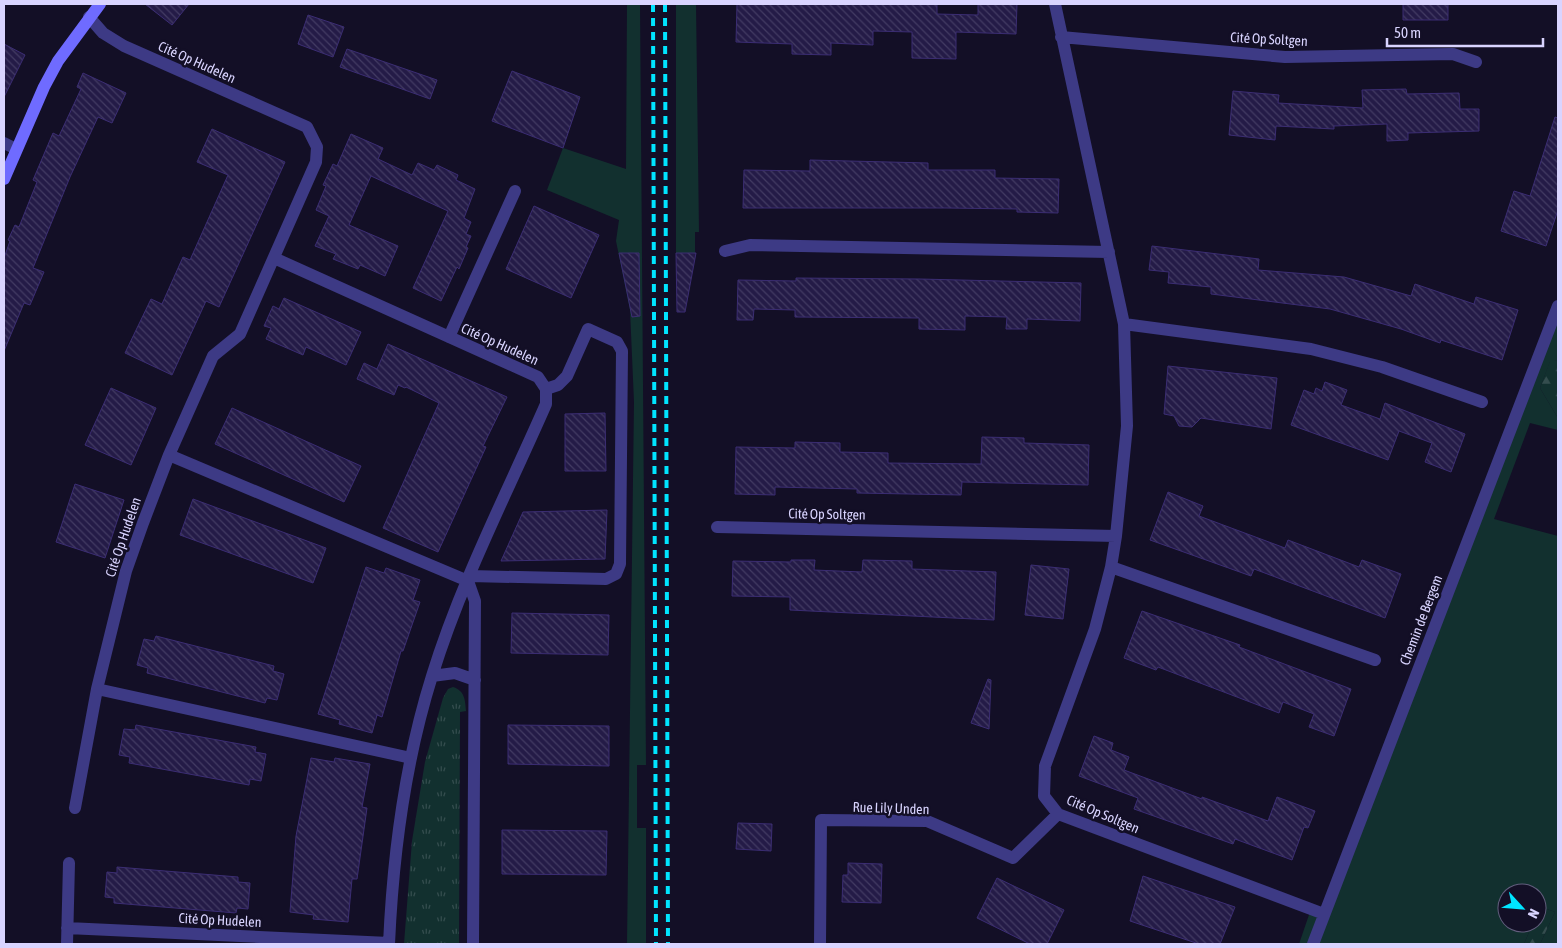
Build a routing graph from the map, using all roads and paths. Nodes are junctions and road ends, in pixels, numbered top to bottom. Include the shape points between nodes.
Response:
1 (100, 4) edge
2 (1056, 4) edge
3 (89, 18) junction
4 (1061, 37) junction
5 (1476, 62) dead end
6 (4, 143) edge
7 (16, 149) junction
8 (4, 179) edge
9 (515, 191) dead end
10 (726, 251) dead end
11 (1109, 252) junction
12 (274, 258) junction
13 (1558, 306) edge
14 (1124, 324) junction
15 (449, 337) junction
16 (546, 389) junction
17 (1482, 402) dead end
18 (169, 455) junction
19 (717, 527) dead end
20 (1116, 536) junction
21 (1110, 568) junction
22 (469, 579) junction
23 (1374, 660) dead end
24 (432, 676) junction
25 (475, 680) junction
26 (97, 689) junction
27 (411, 758) junction
28 (75, 808) dead end
29 (1058, 814) junction
30 (69, 863) dead end
31 (1324, 914) junction
32 (67, 928) junction
33 (67, 944) edge
34 (389, 944) edge
35 (473, 944) edge
36 (820, 944) edge
37 (1313, 944) edge

1 - 3 main road
2 - 4 street, Cité Op Soltgen
3 - 7 main road via 58,61
3 - 12 street, Cité Op Hudelen via 103,33 124,46 307,127 317,147 316,162
4 - 5 street, Cité Op Soltgen via 1284,57 1453,54
4 - 11 street, Cité Op Soltgen
6 - 7 street
7 - 8 main road
9 - 15 street
10 - 11 street via 750,245
11 - 14 street, Cité Op Soltgen
12 - 15 street, Cité Op Hudelen
12 - 18 street, Cité Op Hudelen via 240,334 213,356
13 - 31 street, Chemin de Bergem
14 - 17 street via 1311,349 1382,367
14 - 20 street, Cité Op Soltgen via 1127,426
15 - 16 street, Cité Op Hudelen via 538,377
16 - 22 street, Cité Op Hudelen via 546,404
16 - 22 street via 558,385 567,376 588,329 617,342 622,351 620,564 616,574 606,579
18 - 22 street
18 - 26 street, Cité Op Hudelen via 126,570
19 - 20 street, Cité Op Soltgen
20 - 21 street, Cité Op Soltgen
21 - 23 street
21 - 29 street, Cité Op Soltgen via 1095,628 1045,766 1044,796
22 - 24 street, Cité Op Hudelen
22 - 25 street via 475,601
24 - 25 street via 455,673
24 - 27 street, Cité Op Hudelen
25 - 35 street
26 - 27 street
26 - 28 street, Cité Op Hudelen
27 - 34 street, Cité Op Hudelen via 398,839
29 - 31 street, Cité Op Soltgen
29 - 36 street, Rue Lily Unden via 1013,858 927,821 821,820
30 - 32 street
31 - 37 street, Chemin de Bergem
32 - 33 street
32 - 34 street, Cité Op Hudelen

